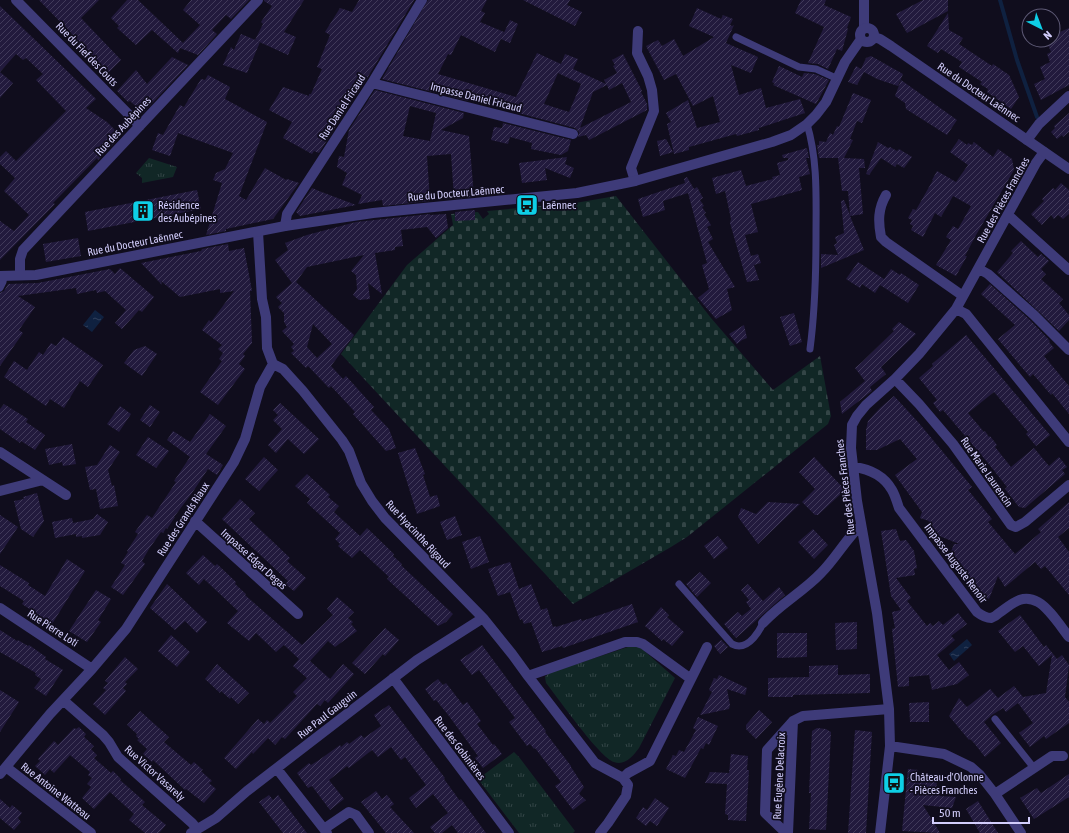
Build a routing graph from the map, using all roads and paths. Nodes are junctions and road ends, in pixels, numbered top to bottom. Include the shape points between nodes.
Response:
1 (16, 0) edge
2 (258, 0) edge
3 (422, 0) edge
4 (864, 0) edge
5 (864, 28) junction
6 (638, 31) dead end
7 (736, 37) dead end
8 (874, 37) junction
9 (861, 39) junction
10 (838, 79) junction
11 (372, 83) junction
12 (1069, 96) edge
13 (807, 124) junction
14 (140, 126) junction
15 (573, 134) dead end
16 (1027, 140) junction
17 (1044, 152) junction
18 (1069, 169) edge
19 (634, 181) junction
20 (886, 195) dead end
21 (1008, 215) junction
22 (285, 226) junction
23 (258, 232) junction
24 (979, 269) junction
25 (1069, 270) edge
26 (20, 275) junction
27 (2, 276) edge
28 (0, 288) edge
29 (963, 296) junction
30 (956, 309) junction
31 (810, 348) dead end
32 (1069, 350) edge
33 (274, 364) junction
34 (895, 379) junction
35 (1069, 442) edge
36 (0, 452) edge
37 (854, 468) junction
38 (43, 480) junction
39 (1069, 485) edge
40 (0, 491) edge
41 (66, 495) dead end
42 (195, 521) junction
43 (861, 525) junction
44 (679, 584) dead end
45 (0, 608) edge
46 (298, 614) dead end
47 (483, 618) junction
48 (762, 623) joint
49 (1069, 637) edge
50 (707, 647) dead end
51 (92, 669) junction
52 (528, 676) junction
53 (393, 678) junction
54 (691, 679) junction
55 (64, 700) junction
56 (889, 709) junction
57 (995, 719) dead end
58 (794, 721) junction
59 (890, 746) junction
60 (1063, 756) dead end
61 (277, 768) junction
62 (1034, 768) junction
63 (3, 771) edge
64 (623, 778) junction
65 (995, 794) junction
66 (325, 831) edge
67 (194, 832) edge
68 (91, 833) edge
69 (369, 833) edge
70 (509, 833) edge
71 (600, 833) edge
72 (787, 833) edge
73 (880, 833) edge
74 (1021, 833) edge

1 - 14 street, Rue du Fief des Couts
2 - 14 street, Rue des Aubépines
3 - 11 street, Rue Daniel Fricaud
4 - 5 street
5 - 8 street via 871,28
5 - 9 street via 860,34
6 - 19 street via 637,53 648,76 654,111 630,168
7 - 10 lane via 799,67 816,69
8 - 9 street via 869,42
8 - 16 street, Rue du Docteur Laënnec via 891,46
9 - 10 street, Rue du Docteur Laënnec via 845,62
10 - 13 street, Rue du Docteur Laënnec via 826,102
11 - 15 street, Impasse Daniel Fricaud
11 - 22 street, Rue Daniel Fricaud via 287,214
12 - 16 street via 1039,124
13 - 19 street, Rue du Docteur Laënnec via 792,135 772,142
13 - 31 lane via 816,179 815,312
14 - 26 street, Rue des Aubépines via 23,250
16 - 17 street, Rue du Docteur Laënnec
17 - 18 street, Rue du Docteur Laënnec
17 - 21 street, Rue des Pièces Franches
19 - 22 street, Rue du Docteur Laënnec via 577,193 372,213
20 - 29 street via 878,212 881,237
21 - 24 street, Rue des Pièces Franches
21 - 25 street
22 - 23 street, Rue du Docteur Laënnec
23 - 26 street, Rue du Docteur Laënnec via 36,275
23 - 33 street via 267,348
24 - 29 street, Rue des Pièces Franches
24 - 32 street via 1034,315
26 - 27 street, Rue du Docteur Laënnec
27 - 28 lane
29 - 30 street, Rue des Pièces Franches
30 - 34 street, Rue des Pièces Franches
30 - 35 street via 966,314
33 - 42 street, Rue des Grands Riaux via 260,387 245,439 234,462
33 - 47 street, Rue Hyacinthe Rigaud via 283,369 337,431 349,451 361,483 385,518
34 - 37 street, Rue des Pièces Franches via 866,405 852,425 851,448
34 - 39 street, Rue Marie Laurencin via 953,444 1011,526 1016,527 1025,522
36 - 38 street
37 - 43 street, Rue des Pièces Franches
37 - 49 street, Impasse Auguste Renoir via 874,473 892,489 899,508 977,612 990,618 995,617 1016,600 1032,600 1045,607
38 - 40 street
38 - 41 street
42 - 46 street, Impasse Edgar Degas
42 - 51 street, Rue des Grands Riaux via 126,628
43 - 48 street via 822,573
43 - 56 street, Rue des Pièces Franches via 877,613
44 - 48 lane via 732,644 739,646 746,643 760,631
45 - 51 street, Rue Pierre Loti
47 - 52 street, Rue Hyacinthe Rigaud
47 - 53 street, Rue Paul Gauguin via 426,653
50 - 54 street
51 - 55 street, Rue des Grands Riaux
52 - 54 street via 631,642 643,644
52 - 64 street, Rue Hyacinthe Rigaud via 595,763
53 - 61 street, Rue Paul Gauguin
53 - 70 street, Rue des Gobinières
54 - 64 street via 650,761
55 - 63 street, Rue des Grands Riaux
55 - 67 street, Rue Victor Vasarely via 103,735 118,756 192,823
56 - 58 street, Rue Eugène Delacroix via 803,716
56 - 59 street, Rue des Pièces Franches
57 - 62 lane
58 - 72 street, Rue Eugène Delacroix
58 - 72 street, Rue Eugène Delacroix via 768,750 765,813
59 - 65 street via 944,754 962,762 980,775
59 - 73 street, Rue des Pièces Franches
60 - 62 street via 1052,756
61 - 66 street
61 - 67 street, Rue Paul Gauguin via 216,818
62 - 65 street
63 - 68 street, Rue Antoine Watteau
64 - 71 street via 628,785 626,796
65 - 74 street
66 - 69 street via 348,812 356,815

